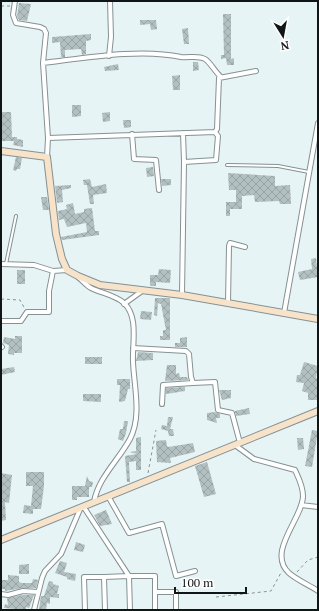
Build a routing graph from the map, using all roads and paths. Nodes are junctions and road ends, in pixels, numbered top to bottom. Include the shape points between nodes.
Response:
1 (15, 1) edge
2 (110, 1) edge
3 (1, 6) edge
4 (14, 6) junction
5 (109, 56) junction
6 (44, 63) junction
7 (256, 70) dead end
8 (222, 77) junction
9 (318, 123) edge
10 (215, 132) junction
11 (183, 133) junction
12 (132, 134) junction
13 (48, 138) junction
14 (1, 151) edge
15 (47, 157) junction
16 (184, 162) junction
17 (227, 165) dead end
18 (308, 172) junction
19 (159, 190) dead end
20 (16, 216) dead end
21 (245, 247) dead end
22 (1, 264) edge
23 (6, 264) junction
24 (67, 270) junction
25 (53, 271) junction
26 (78, 276) junction
27 (142, 290) junction
28 (182, 295) junction
29 (1, 299) edge
30 (228, 303) junction
31 (124, 304) junction
32 (27, 312) junction
33 (284, 313) junction
34 (318, 319) edge
35 (1, 321) edge
36 (133, 348) junction
37 (193, 383) junction
38 (162, 404) dead end
39 (318, 411) edge
40 (156, 430) dead end
41 (238, 444) junction
42 (148, 480) junction
43 (108, 496) junction
44 (94, 502) junction
45 (301, 505) junction
46 (82, 507) junction
47 (318, 507) edge
48 (1, 540) edge
49 (318, 557) edge
50 (286, 568) junction
51 (195, 571) dead end
52 (129, 576) junction
53 (294, 576) junction
54 (104, 577) junction
55 (318, 591) edge
56 (38, 592) junction
57 (155, 592) junction
58 (1, 594) edge
59 (216, 597) dead end
60 (34, 610) edge
61 (85, 610) edge
62 (104, 610) edge
63 (130, 610) edge
64 (155, 610) edge
65 (176, 610) edge

1 - 4 street
2 - 5 street
3 - 4 path
4 - 6 street via 13,15 16,23 44,29
5 - 6 street
5 - 8 street via 150,53 199,57 206,60
6 - 13 street
7 - 8 street
8 - 10 street via 219,78
9 - 18 street
10 - 11 street
10 - 16 street via 218,136 216,160
11 - 12 street
11 - 16 street
12 - 13 street
12 - 19 street via 134,159 156,160
13 - 15 street
14 - 15 main road
15 - 24 main road via 56,234
16 - 28 street
17 - 18 lane via 278,166
18 - 33 street
20 - 23 lane
21 - 30 street via 235,244 229,246
22 - 23 street
23 - 25 street via 34,265
24 - 25 street
24 - 26 main road
25 - 32 street via 49,291 49,312
26 - 27 main road via 100,285
26 - 31 street via 90,288
27 - 28 main road
27 - 31 street
28 - 30 main road
29 - 32 path via 20,300
30 - 33 main road
31 - 36 street via 131,315 134,331
32 - 35 street via 21,321
33 - 34 main road
36 - 37 street via 186,351 189,354
36 - 44 street via 136,402 134,427 130,439 96,491
37 - 38 street via 164,385
37 - 41 street via 215,382 218,410 232,413
39 - 41 main road
40 - 42 path
41 - 42 main road
41 - 45 street via 254,459 295,470 302,484
42 - 43 main road
43 - 44 main road
43 - 51 street via 129,533 162,524 176,576
44 - 46 main road
45 - 47 street
45 - 50 street via 288,531 283,552 283,564
46 - 48 main road
46 - 52 street
46 - 56 street via 60,554 45,570
49 - 53 path via 308,560
50 - 53 street
50 - 59 path via 279,574 271,591
52 - 54 street
52 - 57 street via 155,576
52 - 63 street
53 - 55 street
54 - 61 street via 84,577
54 - 62 street
56 - 58 street via 23,590 8,595
56 - 60 street
57 - 64 street
57 - 65 street via 176,592

